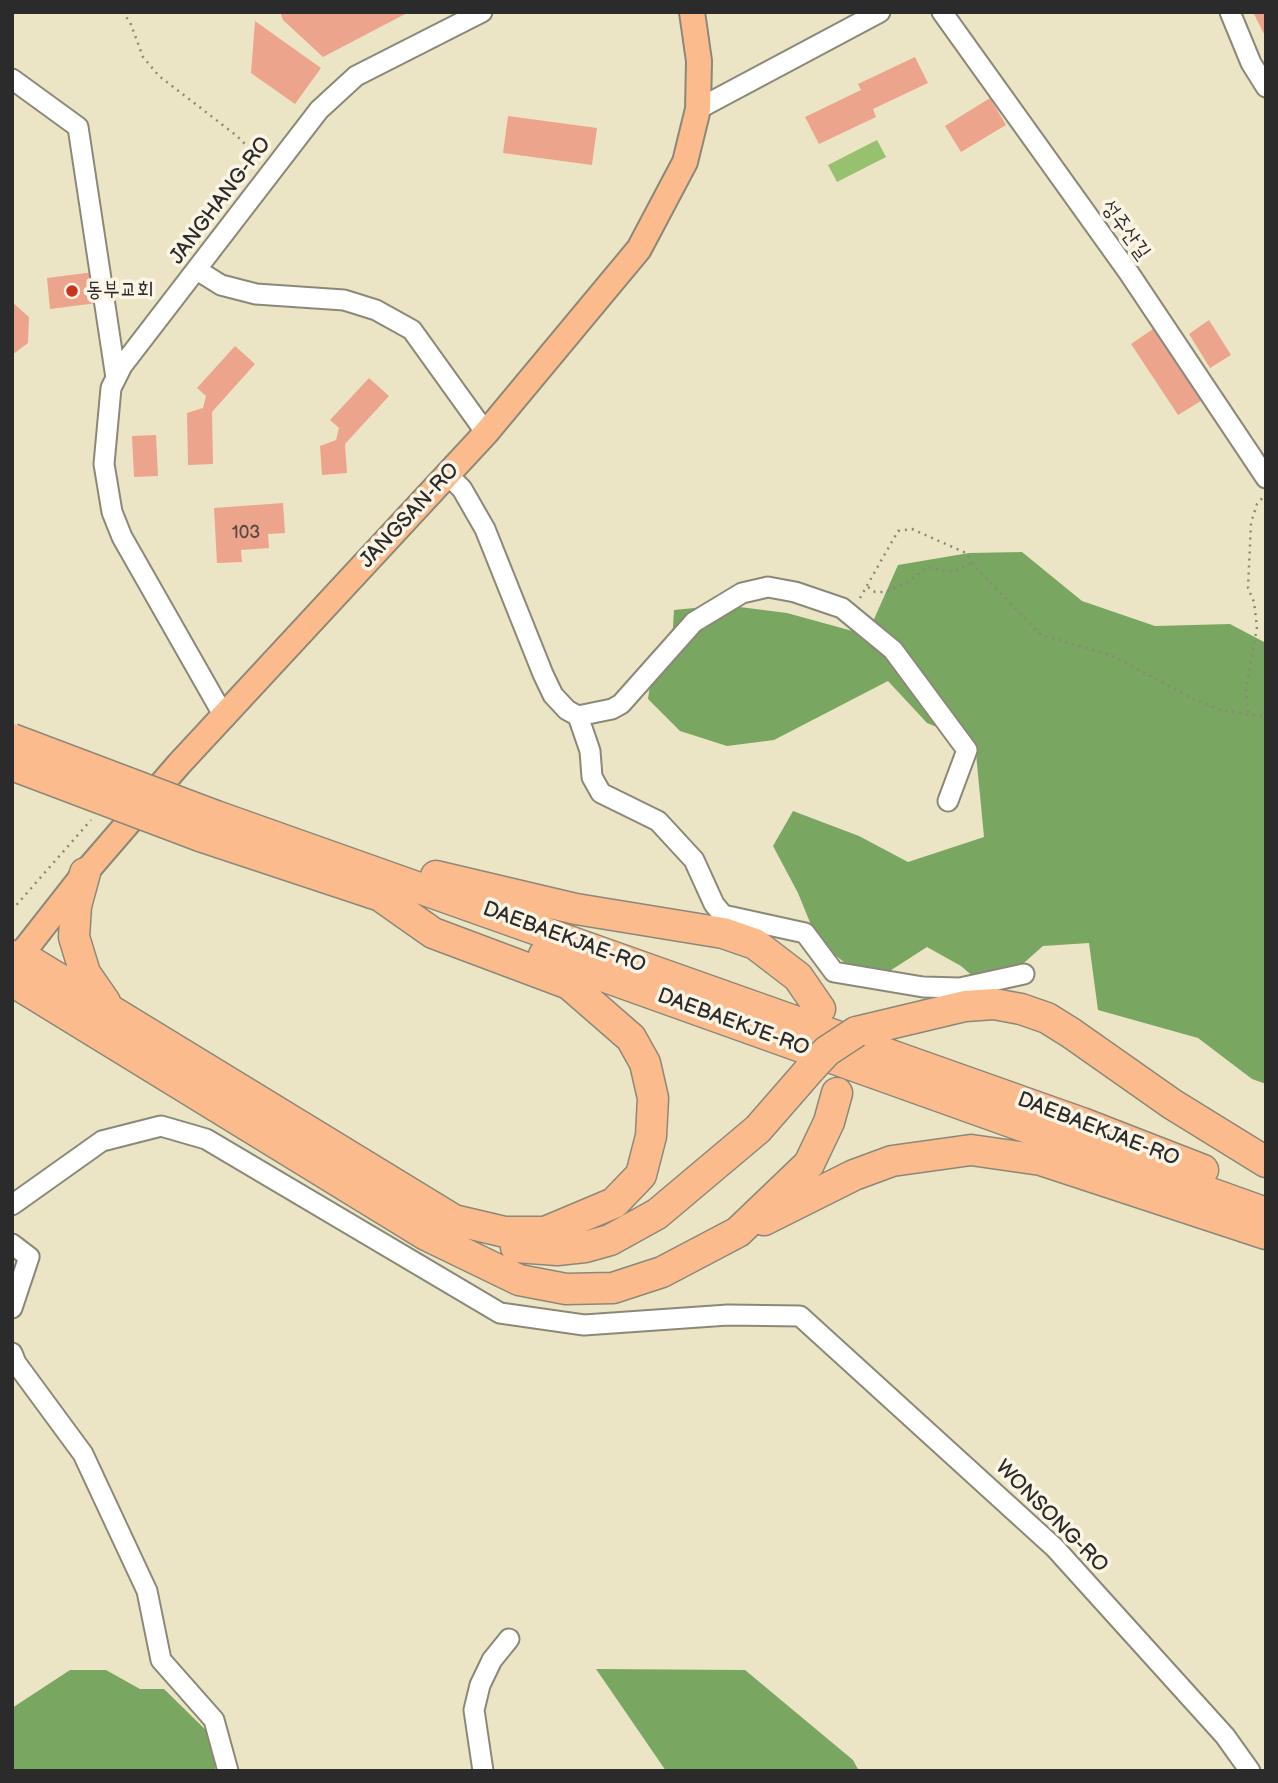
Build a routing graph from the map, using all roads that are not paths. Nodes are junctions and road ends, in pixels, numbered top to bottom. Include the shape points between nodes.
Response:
1 (482, 12) edge
2 (692, 12) edge
3 (880, 12) edge
4 (942, 12) edge
5 (1230, 12) edge
6 (12, 79) edge
7 (1266, 87) edge
8 (698, 109) junction
9 (197, 270) junction
10 (116, 378) junction
11 (486, 433) junction
12 (447, 475) junction
13 (1266, 478) edge
14 (578, 716) junction
15 (225, 718) junction
16 (12, 739) edge
17 (12, 765) edge
18 (948, 802) dead end
19 (208, 826) junction
20 (85, 873) junction
21 (374, 882) junction
22 (15, 967) edge
23 (1024, 974) dead end
24 (12, 1009) edge
25 (820, 1009) dead end
26 (102, 1021) junction
27 (837, 1093) dead end
28 (1266, 1162) edge
29 (1266, 1194) edge
30 (12, 1205) edge
31 (1266, 1213) edge
32 (454, 1220) junction
33 (738, 1232) junction
34 (1266, 1234) edge
35 (12, 1244) edge
36 (12, 1308) edge
37 (12, 1353) edge
38 (509, 1639) dead end
39 (228, 1771) edge
40 (483, 1771) edge
41 (1250, 1771) edge

1 - 9 street, JANGHANG-RO via 356,76 319,110
2 - 8 main road, JANGSAN-RO via 699,61
3 - 8 street
4 - 13 street, 성주산길 via 1129,273
5 - 7 street
6 - 10 street via 78,127
8 - 11 main road, JANGSAN-RO via 685,162 639,249
9 - 10 street, JANGHANG-RO
9 - 11 street via 221,285 256,294 344,300 376,310 412,330
10 - 15 street, JANGHANG-RO via 107,410 104,464 112,512
11 - 12 main road, JANGSAN-RO
12 - 14 street via 462,489 485,529 554,695
12 - 15 main road, JANGSAN-RO
14 - 18 street via 621,704 704,615 742,593 768,587 795,592 842,608 893,650 967,750
14 - 23 street via 590,751 592,777 601,793 658,821 694,860 723,915 804,933 834,972 923,987 960,988
15 - 20 main road, JANGSAN-RO via 178,764
16 - 19 highway, bridge
17 - 19 highway, bridge
19 - 21 highway, DAEBAEKJAE-RO
20 - 22 main road, JANGSAN-RO
20 - 26 highway via 74,937
21 - 25 highway via 449,877 588,912 723,933 755,944 776,959 798,977
21 - 29 highway, DAEBAEKJAE-RO via 1082,1123
21 - 31 highway, DAEBAEKJE-RO
21 - 32 highway via 433,933 569,984 631,1038 648,1075 653,1098 651,1136 641,1175 614,1203 545,1232 505,1232
22 - 26 highway
24 - 26 highway
26 - 32 highway
26 - 33 highway via 426,1235 519,1280 566,1289 613,1288 662,1272
27 - 33 highway via 825,1133 809,1164
28 - 32 highway, bridge via 1047,1018 994,1004 965,1006 856,1032 827,1051 727,1157 657,1214 610,1240 556,1251 495,1245
30 - 41 street, WONSONG-RO via 102,1141 161,1126 206,1139 500,1313 584,1325 728,1315 800,1316 1055,1548 1225,1736
33 - 34 highway via 892,1161 971,1150 1041,1160
35 - 36 street via 29,1256
37 - 39 street via 83,1454 147,1591 161,1660 214,1720
38 - 40 street via 492,1660 474,1710

